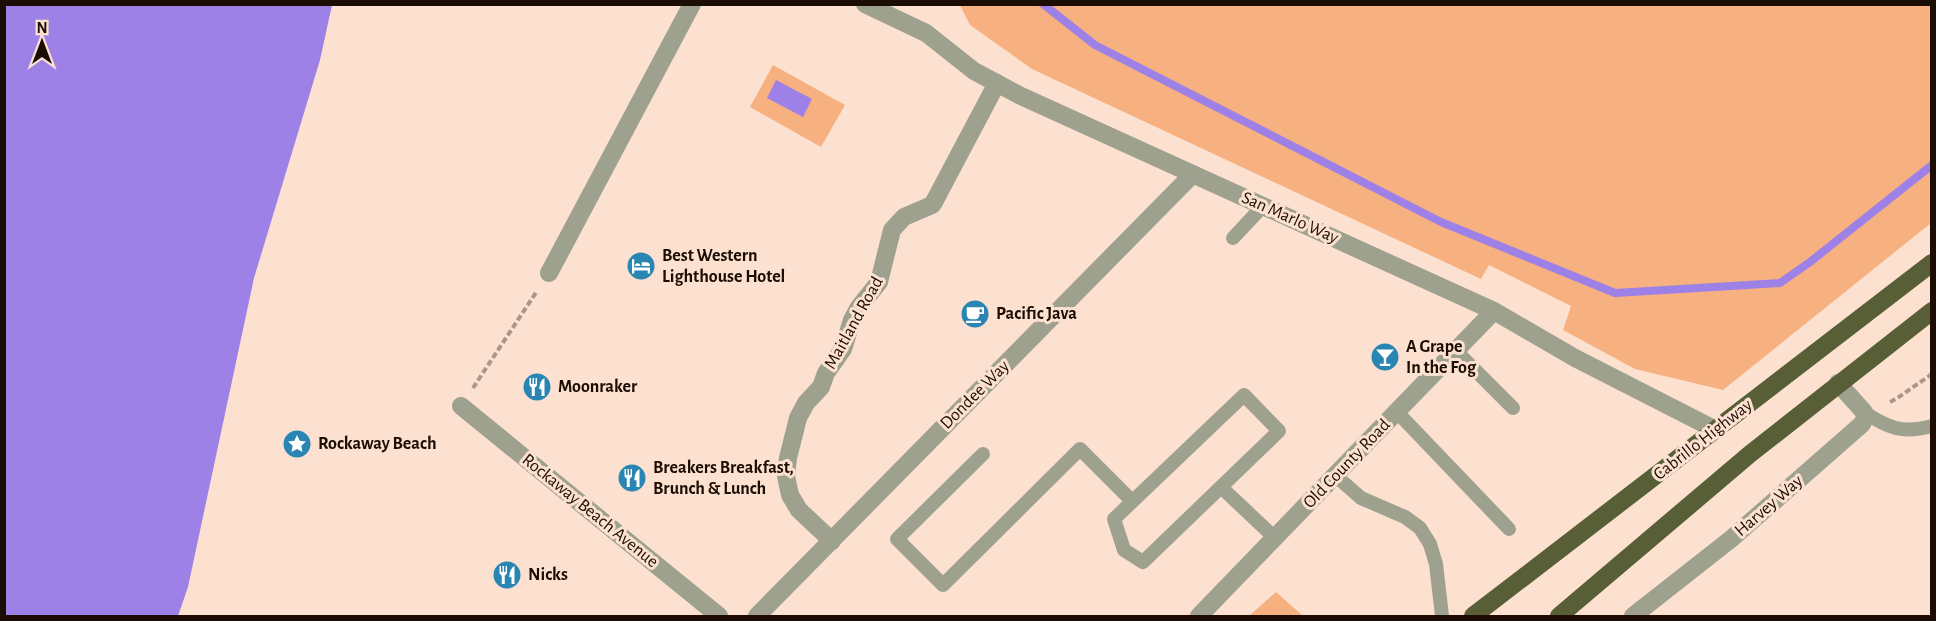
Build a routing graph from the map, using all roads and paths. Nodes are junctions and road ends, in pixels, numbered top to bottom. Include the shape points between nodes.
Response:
1 (692, 4) edge
2 (865, 4) edge
3 (998, 83) junction
4 (1193, 174) junction
5 (1263, 206) junction
6 (1233, 238) dead end
7 (1932, 263) edge
8 (549, 273) joint
9 (1494, 311) junction
10 (1932, 312) edge
11 (1456, 351) junction
12 (1932, 374) edge
13 (1838, 383) junction
14 (461, 406) joint
15 (1513, 408) dead end
16 (1396, 412) junction
17 (1864, 412) junction
18 (1932, 426) edge
19 (1716, 430) junction
20 (983, 454) dead end
21 (1336, 476) junction
22 (1222, 488) junction
23 (1132, 501) junction
24 (1509, 529) dead end
25 (1275, 538) junction
26 (832, 541) junction
27 (719, 616) edge
28 (757, 616) edge
29 (1199, 616) edge
30 (1442, 616) edge
31 (1473, 616) edge
32 (1559, 616) edge
33 (1633, 616) edge

1 - 8 street
2 - 3 street, San Marlo Way via 926,33 974,71
3 - 4 street, San Marlo Way
3 - 26 street, Maitland Road via 932,205 904,217 892,230 879,282 859,307 843,349 798,418 786,476 790,495
4 - 5 street, San Marlo Way
4 - 26 street, Dondee Way
5 - 6 lane
5 - 9 street, San Marlo Way
7 - 19 highway, Cabrillo Highway
8 - 14 path
9 - 11 street, Old County Road
9 - 19 street, San Marlo Way via 1575,358
10 - 13 highway
11 - 15 lane
11 - 16 street, Old County Road
12 - 17 path via 1896,399
13 - 17 street
13 - 32 highway
14 - 27 street, Rockaway Beach Avenue
16 - 21 street, Old County Road
16 - 24 lane
17 - 18 lane via 1886,427
17 - 33 street, Harvey Way via 1862,424 1731,539
19 - 31 highway, Cabrillo Highway
20 - 23 lane via 897,539 943,585 1080,449
21 - 25 street, Old County Road
21 - 30 lane via 1360,498 1405,517 1420,528 1436,564
22 - 23 lane via 1143,562 1124,550 1114,519
22 - 23 lane via 1279,431 1244,395
22 - 25 lane
25 - 29 street, Old County Road
26 - 28 street, Dondee Way

